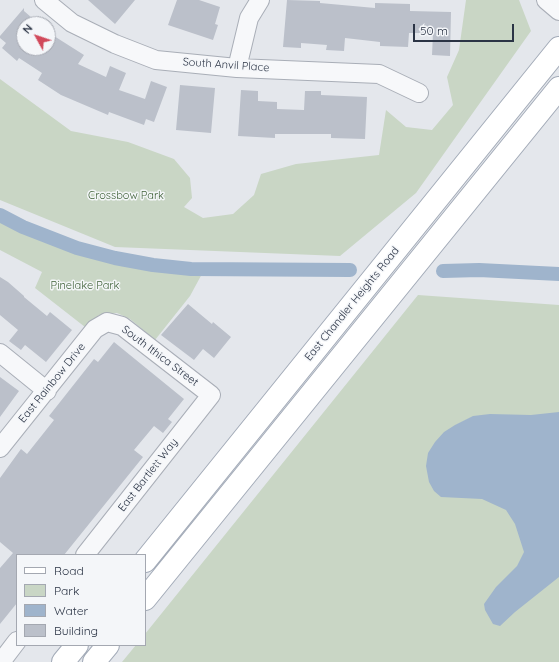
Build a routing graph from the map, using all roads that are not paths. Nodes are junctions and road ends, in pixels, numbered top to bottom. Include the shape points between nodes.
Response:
1 (44, 0) edge
2 (260, 0) edge
3 (546, 0) edge
4 (559, 11) edge
5 (559, 48) edge
6 (238, 68) junction
7 (559, 88) edge
8 (419, 93) dead end
9 (436, 200) junction
10 (456, 215) junction
11 (396, 250) junction
12 (424, 254) junction
13 (369, 283) junction
14 (401, 283) junction
15 (107, 322) joint
16 (0, 353) edge
17 (46, 391) junction
18 (211, 395) joint
19 (0, 448) edge
20 (86, 554) edge
21 (146, 560) edge
22 (146, 598) edge
23 (16, 642) edge
24 (76, 646) edge
25 (107, 646) edge
26 (1, 662) edge
27 (63, 662) edge
28 (94, 662) edge

1 - 6 street, South Anvil Place via 72,23 156,60
2 - 6 street via 249,18
3 - 4 street
5 - 9 main road, East Chandler Heights Road
6 - 8 street, South Anvil Place via 379,74
7 - 10 main road
9 - 10 main road
9 - 11 main road, East Chandler Heights Road
10 - 12 main road
11 - 12 main road
11 - 13 main road, East Chandler Heights Road
12 - 14 main road
13 - 14 main road
13 - 21 main road, East Chandler Heights Road
14 - 22 main road
15 - 17 street, East Rainbow Drive via 95,329
15 - 18 street, South Ithica Street via 122,326
16 - 17 street
17 - 19 street, East Rainbow Drive
18 - 20 street, East Bartlett Way
23 - 26 street
24 - 27 main road
25 - 28 main road

